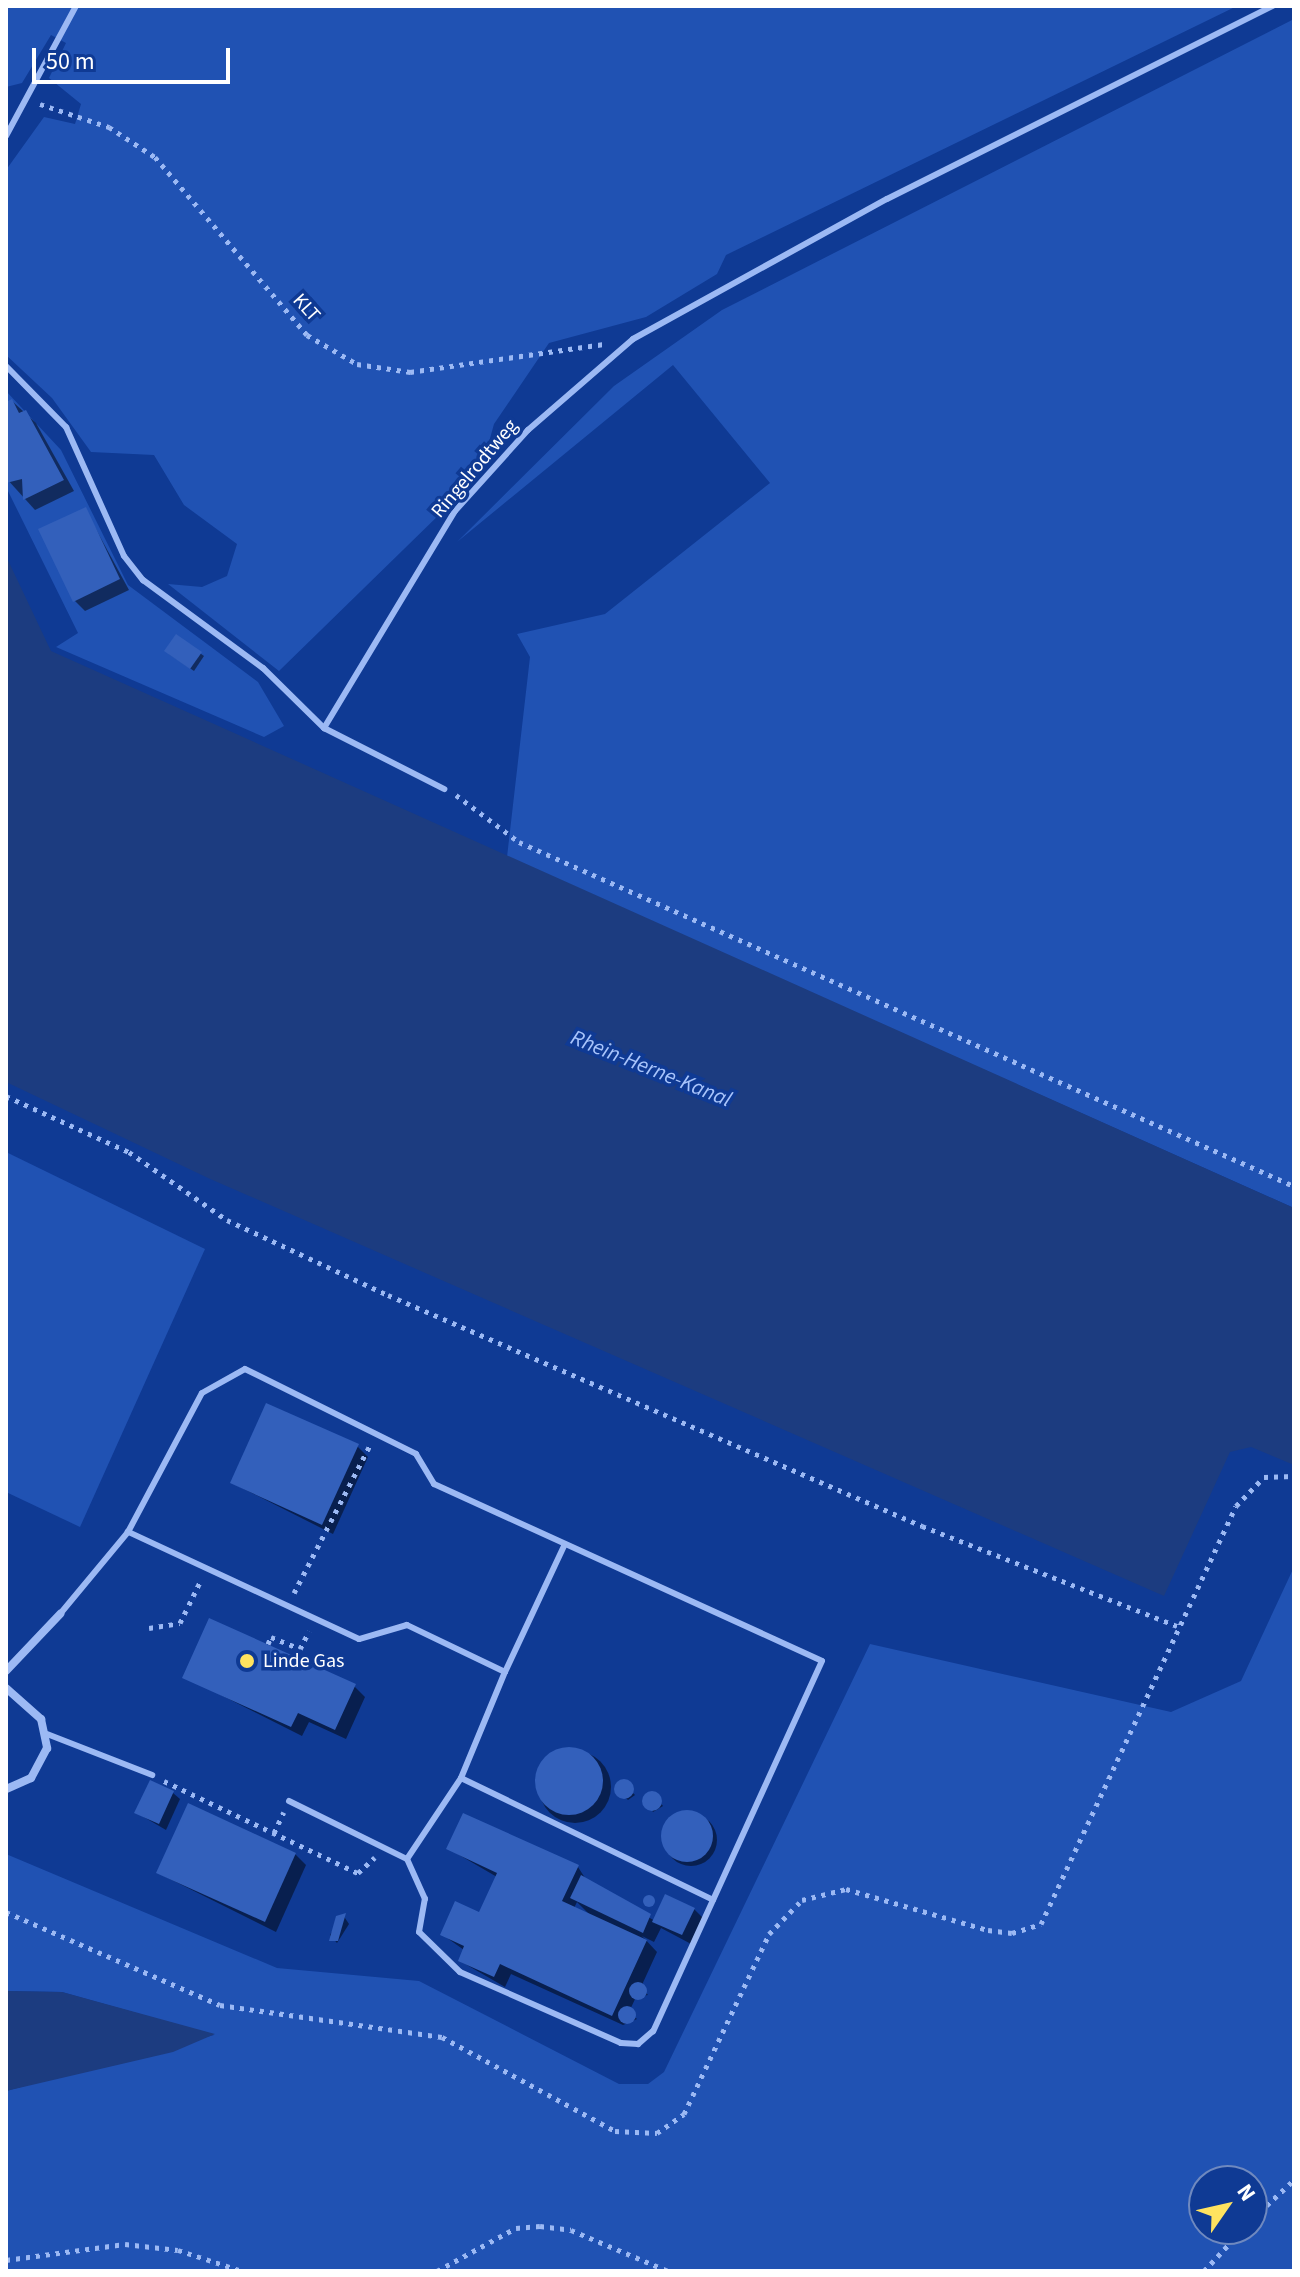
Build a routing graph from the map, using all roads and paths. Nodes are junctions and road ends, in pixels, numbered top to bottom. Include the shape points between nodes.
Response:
1 (76, 6) edge
2 (1273, 6) edge
3 (24, 100) junction
4 (6, 136) edge
5 (633, 339) junction
6 (6, 366) edge
7 (324, 728) junction
8 (444, 789) joint
9 (6, 1096) edge
10 (1294, 1186) edge
11 (375, 1433) junction
12 (1294, 1476) edge
13 (128, 1532) junction
14 (565, 1544) junction
15 (207, 1569) junction
16 (60, 1614) joint
17 (314, 1620) junction
18 (1177, 1626) junction
19 (149, 1628) dead end
20 (268, 1644) dead end
21 (6, 1671) edge
22 (505, 1672) junction
23 (6, 1688) edge
24 (47, 1734) junction
25 (152, 1775) joint
26 (461, 1778) junction
27 (6, 1789) edge
28 (289, 1801) dead end
29 (385, 1848) junction
30 (407, 1859) junction
31 (713, 1900) junction
32 (6, 1912) edge
33 (1294, 2180) edge
34 (1268, 2204) edge
35 (1228, 2245) edge
36 (6, 2260) edge
37 (242, 2271) edge
38 (437, 2271) edge
39 (668, 2271) edge
40 (1204, 2271) edge

1 - 3 lane
2 - 5 lane, Ringelrodtweg via 860,213
3 - 4 lane
3 - 5 path, KLT via 109,127 155,157 307,335 357,364 410,372
5 - 7 lane, Ringelrodtweg via 528,430 455,511
6 - 7 lane via 66,427 124,556 143,580 263,668
7 - 8 lane
8 - 10 path via 519,842
9 - 18 path via 129,1152 227,1220 402,1302 922,1526
11 - 13 lane via 245,1369 202,1393
11 - 14 lane via 416,1454 434,1484
11 - 17 path via 292,1598 318,1609
12 - 18 path via 1264,1477 1247,1490
13 - 15 lane
13 - 16 lane
14 - 22 lane
14 - 31 lane via 822,1661
15 - 17 lane
15 - 19 path via 180,1623
16 - 21 street
17 - 20 path via 300,1649 271,1637
17 - 22 lane via 359,1639 407,1625
18 - 32 path via 1134,1737 1041,1924 1012,1933 988,1930 846,1889 802,1900 769,1934 684,2114 657,2133 615,2131 442,2037 220,2005
22 - 26 lane
23 - 24 street
24 - 25 lane
24 - 27 street via 45,1763
25 - 29 path via 358,1873
26 - 30 lane
26 - 31 lane
28 - 29 lane
29 - 30 lane
30 - 31 lane via 425,1899 419,1932 431,1949 460,1972 621,2043 638,2044 653,2031
33 - 34 path
35 - 40 path
36 - 37 path via 125,2244 178,2250
38 - 39 path via 516,2228 540,2226 582,2233

